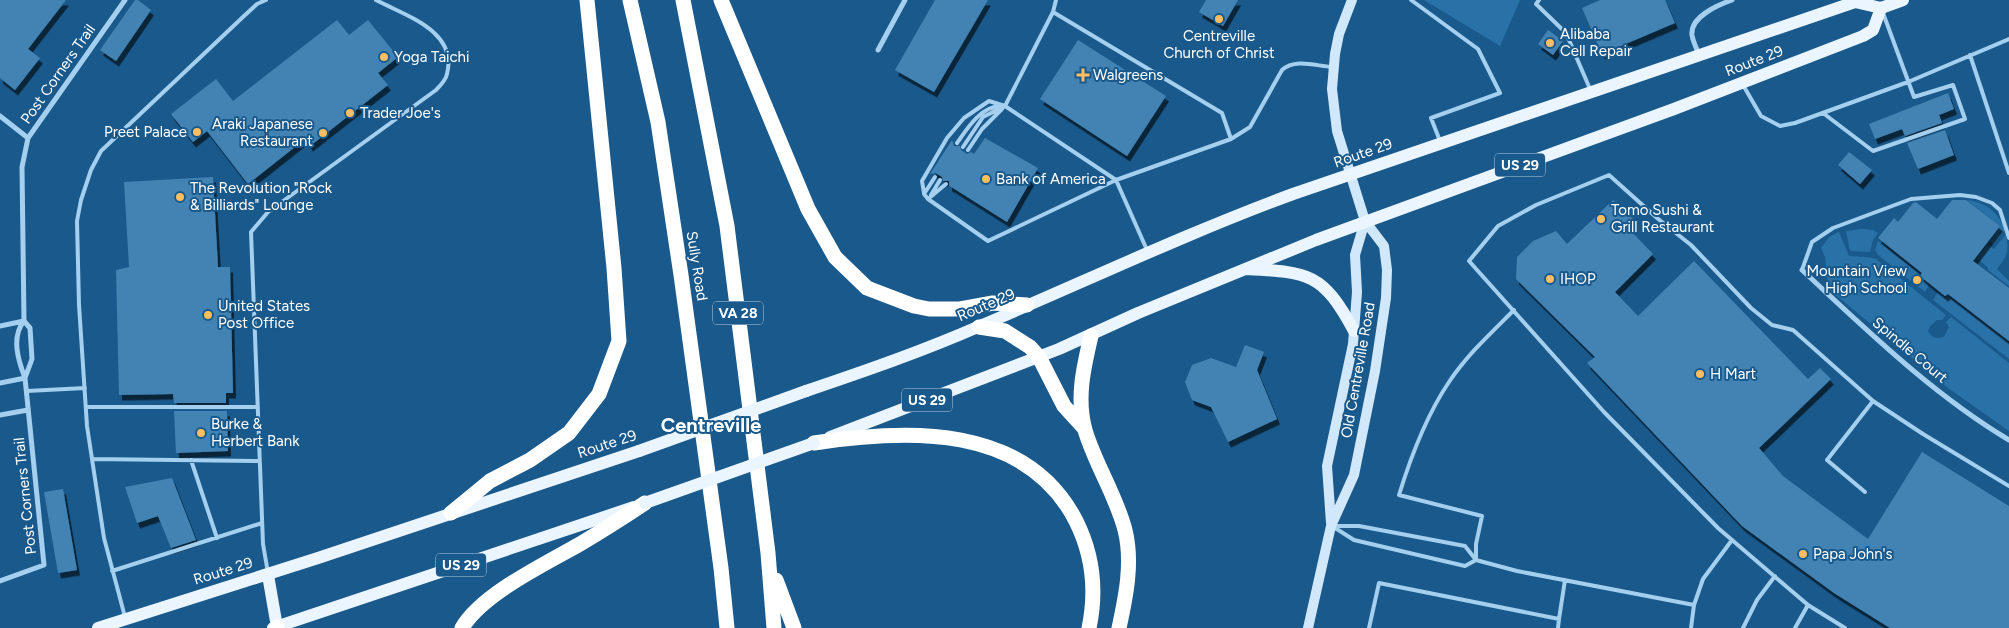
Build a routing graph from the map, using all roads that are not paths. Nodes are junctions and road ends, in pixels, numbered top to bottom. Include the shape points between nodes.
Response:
1 (125, 0) edge
2 (266, 0) edge
3 (376, 0) edge
4 (587, 0) edge
5 (630, 0) edge
6 (683, 0) edge
7 (721, 0) edge
8 (905, 0) edge
9 (1056, 0) edge
10 (1352, 0) edge
11 (1411, 0) edge
12 (1539, 0) edge
13 (1731, 0) edge
14 (1903, 0) edge
15 (1880, 4) edge
16 (1053, 12) junction
17 (2009, 39) edge
18 (878, 50) dead end
19 (1699, 55) junction
20 (1970, 55) junction
21 (1334, 68) junction
22 (1908, 82) junction
23 (1741, 83) junction
24 (1590, 92) junction
25 (1005, 106) junction
26 (1823, 113) junction
27 (0, 116) edge
28 (28, 138) junction
29 (1232, 139) junction
30 (957, 143) dead end
31 (1441, 144) junction
32 (963, 147) dead end
33 (968, 150) dead end
34 (2009, 172) edge
35 (1351, 175) junction
36 (934, 177) dead end
37 (940, 180) dead end
38 (1116, 180) junction
39 (946, 184) dead end
40 (924, 194) junction
41 (928, 199) junction
42 (1366, 221) junction
43 (2009, 238) edge
44 (1148, 252) junction
45 (1241, 269) junction
46 (1802, 270) joint
47 (1027, 305) junction
48 (1514, 310) junction
49 (24, 321) junction
50 (0, 326) edge
51 (979, 327) junction
52 (1354, 331) junction
53 (1091, 336) junction
54 (1040, 357) junction
55 (25, 378) junction
56 (0, 383) edge
57 (85, 388) junction
58 (27, 391) junction
59 (1873, 401) junction
60 (86, 406) junction
61 (258, 407) junction
62 (28, 410) junction
63 (0, 415) edge
64 (1085, 429) junction
65 (2009, 440) edge
66 (814, 443) junction
67 (92, 459) junction
68 (191, 460) junction
69 (260, 461) junction
70 (2009, 486) edge
71 (1865, 492) dead end
72 (645, 503) junction
73 (451, 513) junction
74 (262, 523) junction
75 (1331, 526) junction
76 (217, 538) junction
77 (1732, 540) junction
78 (768, 553) junction
79 (1476, 560) junction
80 (721, 568) junction
81 (112, 571) junction
82 (268, 574) junction
83 (1775, 576) junction
84 (1565, 580) junction
85 (0, 581) edge
86 (1694, 605) junction
87 (1808, 605) junction
88 (126, 619) junction
89 (1559, 619) junction
90 (98, 628) edge
91 (276, 628) edge
92 (462, 628) edge
93 (718, 628) edge
94 (727, 628) edge
95 (774, 628) edge
96 (794, 628) edge
97 (1090, 628) edge
98 (1119, 628) edge
99 (1308, 628) edge
100 (1369, 628) edge
101 (1558, 628) edge
102 (1691, 628) edge
103 (1743, 628) edge
104 (1795, 628) edge
105 (1844, 628) edge

1 - 28 street, Post Corners Trail
2 - 57 lane via 257,4 101,151 91,170 77,221
3 - 61 lane via 432,29 442,39 449,58 447,76 436,90 268,212 251,232
4 - 73 highway via 619,341 599,394 569,433 530,460 490,481
5 - 80 highway, Sully Road via 658,122
6 - 78 highway, VA 28 via 727,226
7 - 47 highway via 808,209 842,264 867,288 914,306 960,309 992,303
8 - 18 street
9 - 16 lane
10 - 21 street, Old Centreville Road via 1339,34
11 - 31 lane via 1478,49 1500,93 1431,118
12 - 24 lane via 1536,4 1566,33
13 - 19 street via 1707,12 1696,23 1692,34
14 - 15 main road
15 - 19 main road, Route 29 via 1855,2
15 - 22 lane
15 - 23 main road, Route 29 / US 29 via 1875,26 1868,33
16 - 25 lane
16 - 29 lane via 1222,113
17 - 20 lane
19 - 24 main road, Route 29
20 - 22 lane
20 - 34 lane
21 - 29 lane via 1295,63 1287,66 1250,127
21 - 35 street, Old Centreville Road via 1332,89 1337,132
22 - 26 lane
22 - 26 lane via 1914,97 1953,85 1965,119 1873,151
23 - 26 lane via 1761,116 1780,126
23 - 42 main road, Route 29 / US 29
24 - 31 main road, Route 29
25 - 30 lane via 993,106 973,120
25 - 32 lane via 982,117
25 - 33 lane via 982,129
25 - 38 lane
25 - 40 lane via 989,101 964,118 928,168 922,181
27 - 28 street, Post Corners Trail
28 - 49 street, Post Corners Trail via 22,167
29 - 38 lane
31 - 35 main road, Route 29
35 - 42 street, Old Centreville Road
35 - 44 main road, Route 29 via 1247,211
36 - 40 lane
37 - 41 lane
38 - 41 lane via 988,241
38 - 44 lane
39 - 41 lane
40 - 41 lane
42 - 45 main road, Route 29 / US 29
42 - 52 street, Old Centreville Road via 1355,255
42 - 75 street, Old Centreville Road via 1384,246 1386,298 1354,475
43 - 46 lane via 2000,210 1992,203 1960,195 1911,198 1833,228 1812,242
44 - 47 main road, Route 29
45 - 52 main road via 1303,274 1322,284 1340,305
45 - 53 main road, Route 29 / US 29
46 - 65 street, Spindle Court via 1892,353
47 - 51 main road, Route 29
48 - 59 lane via 1469,261 1498,226 1536,205 1609,175 1691,245 1751,308 1772,325 1793,330
48 - 77 lane via 1602,410
48 - 79 lane via 1449,382 1412,453 1399,495 1482,516
49 - 50 street
49 - 55 street, Post Corners Trail via 30,328 32,359
49 - 55 street, Post Corners Trail via 18,328 17,343 18,360
51 - 54 highway via 1005,331 1020,338
51 - 73 main road, Route 29, bridge via 639,451
52 - 75 street, Old Centreville Road via 1328,466
53 - 54 main road, Route 29 / US 29
53 - 64 highway via 1081,379
54 - 64 highway via 1064,406
54 - 66 main road, Route 29 / US 29
55 - 56 street
55 - 58 street, Post Corners Trail
57 - 58 lane
57 - 60 lane
58 - 62 street, Post Corners Trail
59 - 70 lane
59 - 71 lane via 1827,460
60 - 61 lane
60 - 67 lane
61 - 69 lane
62 - 63 street
62 - 85 street, Post Corners Trail via 44,565
64 - 98 highway via 1125,531 1128,584
66 - 72 main road, Route 29 / US 29, bridge
66 - 97 highway via 873,436 949,438 980,444 1029,466 1059,494 1083,535 1094,585
67 - 68 lane
67 - 81 lane
68 - 69 lane
68 - 76 lane
69 - 74 lane
72 - 91 main road, Route 29 / US 29
72 - 92 highway via 496,594
73 - 82 main road, Route 29
74 - 76 lane
74 - 82 lane
75 - 79 lane via 1354,540 1465,566
75 - 79 lane via 1359,526 1465,546
75 - 99 street, Old Centreville Road
76 - 81 lane
77 - 83 lane
77 - 86 lane via 1703,579
78 - 95 highway, VA 28
78 - 96 highway
79 - 84 lane
80 - 93 highway
80 - 94 highway, Sully Road
81 - 88 lane
82 - 88 main road, Route 29
82 - 91 main road
83 - 87 lane
83 - 103 lane via 1757,600
84 - 86 lane
84 - 89 lane
86 - 102 lane
87 - 104 lane
87 - 105 lane
88 - 90 main road, Route 29
89 - 100 lane via 1379,583
89 - 101 lane

